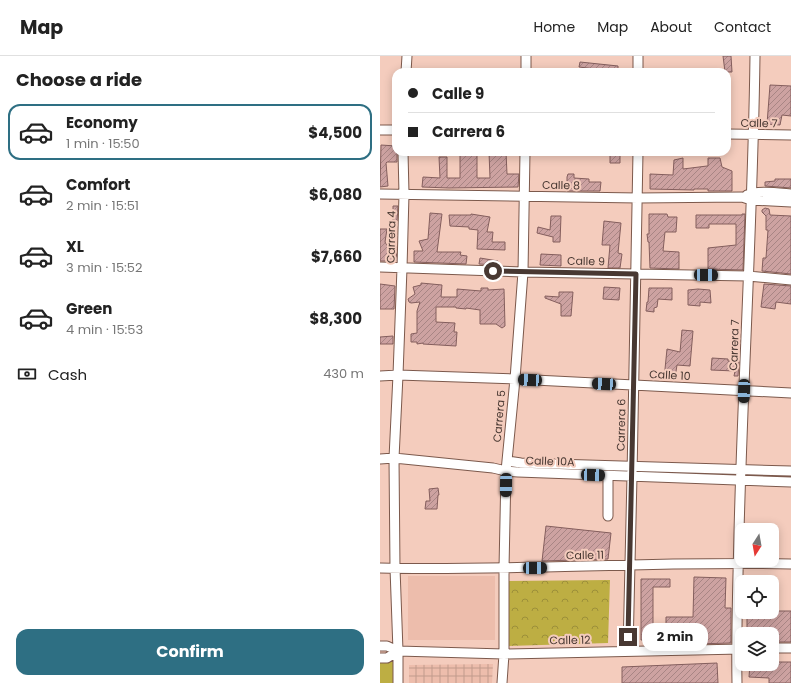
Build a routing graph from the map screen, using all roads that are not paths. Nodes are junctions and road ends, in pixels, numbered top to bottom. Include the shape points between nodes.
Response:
1 (407, 56) edge
2 (526, 56) edge
3 (638, 56) edge
4 (755, 56) edge
5 (406, 68) edge
6 (526, 68) edge
7 (638, 68) edge
8 (380, 130) edge
9 (392, 130) edge
10 (731, 134) edge
11 (754, 134) junction
12 (791, 135) edge
13 (403, 156) edge
14 (525, 156) edge
15 (638, 156) edge
16 (380, 194) edge
17 (404, 194) junction
18 (791, 194) edge
19 (524, 196) junction
20 (748, 197) junction
21 (638, 198) junction
22 (791, 202) edge
23 (380, 267) edge
24 (402, 268) junction
25 (523, 272) junction
26 (636, 274) junction
27 (748, 276) junction
28 (791, 280) edge
29 (398, 375) junction
30 (380, 376) edge
31 (515, 379) junction
32 (634, 385) junction
33 (744, 391) junction
34 (791, 393) edge
35 (394, 458) junction
36 (380, 459) edge
37 (507, 461) junction
38 (506, 471) junction
39 (633, 472) junction
40 (791, 472) edge
41 (741, 475) junction
42 (608, 476) junction
43 (791, 482) edge
44 (608, 516) dead end
45 (739, 523) edge
46 (735, 563) edge
47 (779, 564) edge
48 (791, 564) edge
49 (630, 566) junction
50 (738, 567) edge
51 (380, 568) edge
52 (395, 568) junction
53 (504, 568) junction
54 (739, 627) edge
55 (380, 646) edge
56 (779, 648) edge
57 (791, 648) edge
58 (735, 649) edge
59 (398, 651) junction
60 (628, 651) junction
61 (504, 654) junction
62 (380, 658) edge
63 (738, 671) edge
64 (398, 683) edge
65 (502, 683) edge
66 (737, 683) edge

1 - 5 street
2 - 6 street
3 - 7 street
4 - 11 street, Carrera 7
8 - 9 street
10 - 11 street, Calle 7
11 - 12 street, Calle 7
11 - 20 street, Carrera 7
13 - 17 street, Carrera 4
14 - 19 street, Carrera 5
15 - 21 street, Carrera 6
16 - 17 street, Calle 8
17 - 19 street, Calle 8
17 - 24 street, Carrera 4
18 - 20 street, Calle 8
19 - 21 street, Calle 8
19 - 25 street, Carrera 5
20 - 21 street, Calle 8
20 - 22 street, Calle 8
20 - 27 street, Carrera 7
21 - 26 street, Carrera 6
23 - 24 street, Calle 9
24 - 25 street, Calle 9
24 - 29 street, Carrera 4
25 - 26 street, Calle 9
25 - 31 street, Carrera 5
26 - 27 street, Calle 9
26 - 32 street, Carrera 6
27 - 28 street, Calle 9
27 - 33 street, Carrera 7
29 - 30 street, Calle 10
29 - 31 street, Calle 10
29 - 35 street, Carrera 4
31 - 32 street, Calle 10
31 - 37 street, Carrera 5
32 - 33 street, Calle 10
32 - 39 street, Carrera 6
33 - 34 street, Calle 10
33 - 41 street, Carrera 7
35 - 36 street, Calle 10A
35 - 38 street, Calle 10A
35 - 52 street, Carrera 4
37 - 38 street, Carrera 5
37 - 39 street, Calle 10A
38 - 42 street, Calle 10A
38 - 53 street, Carrera 5
39 - 41 street, Calle 10A
39 - 42 street, Calle 10A
39 - 49 street, Carrera 6
40 - 41 street, Calle 10A
41 - 43 street, Calle 10A
41 - 45 street, Carrera 7
42 - 44 street
46 - 49 street, Calle 11
47 - 48 street, Calle 11
49 - 53 street, Calle 11
49 - 60 street, Carrera 6
50 - 54 street, Carrera 7
51 - 52 street, Calle 11
52 - 53 street, Calle 11
52 - 59 street, Carrera 4
53 - 61 street, Carrera 5
55 - 59 street, Calle 12
56 - 57 street
58 - 60 street, Calle 12
59 - 61 street, Calle 12
59 - 62 street, Calle 12 via 387,658
59 - 64 street, Carrera 4
60 - 61 street, Calle 12
61 - 65 street, Carrera 5
63 - 66 street, Carrera 7

